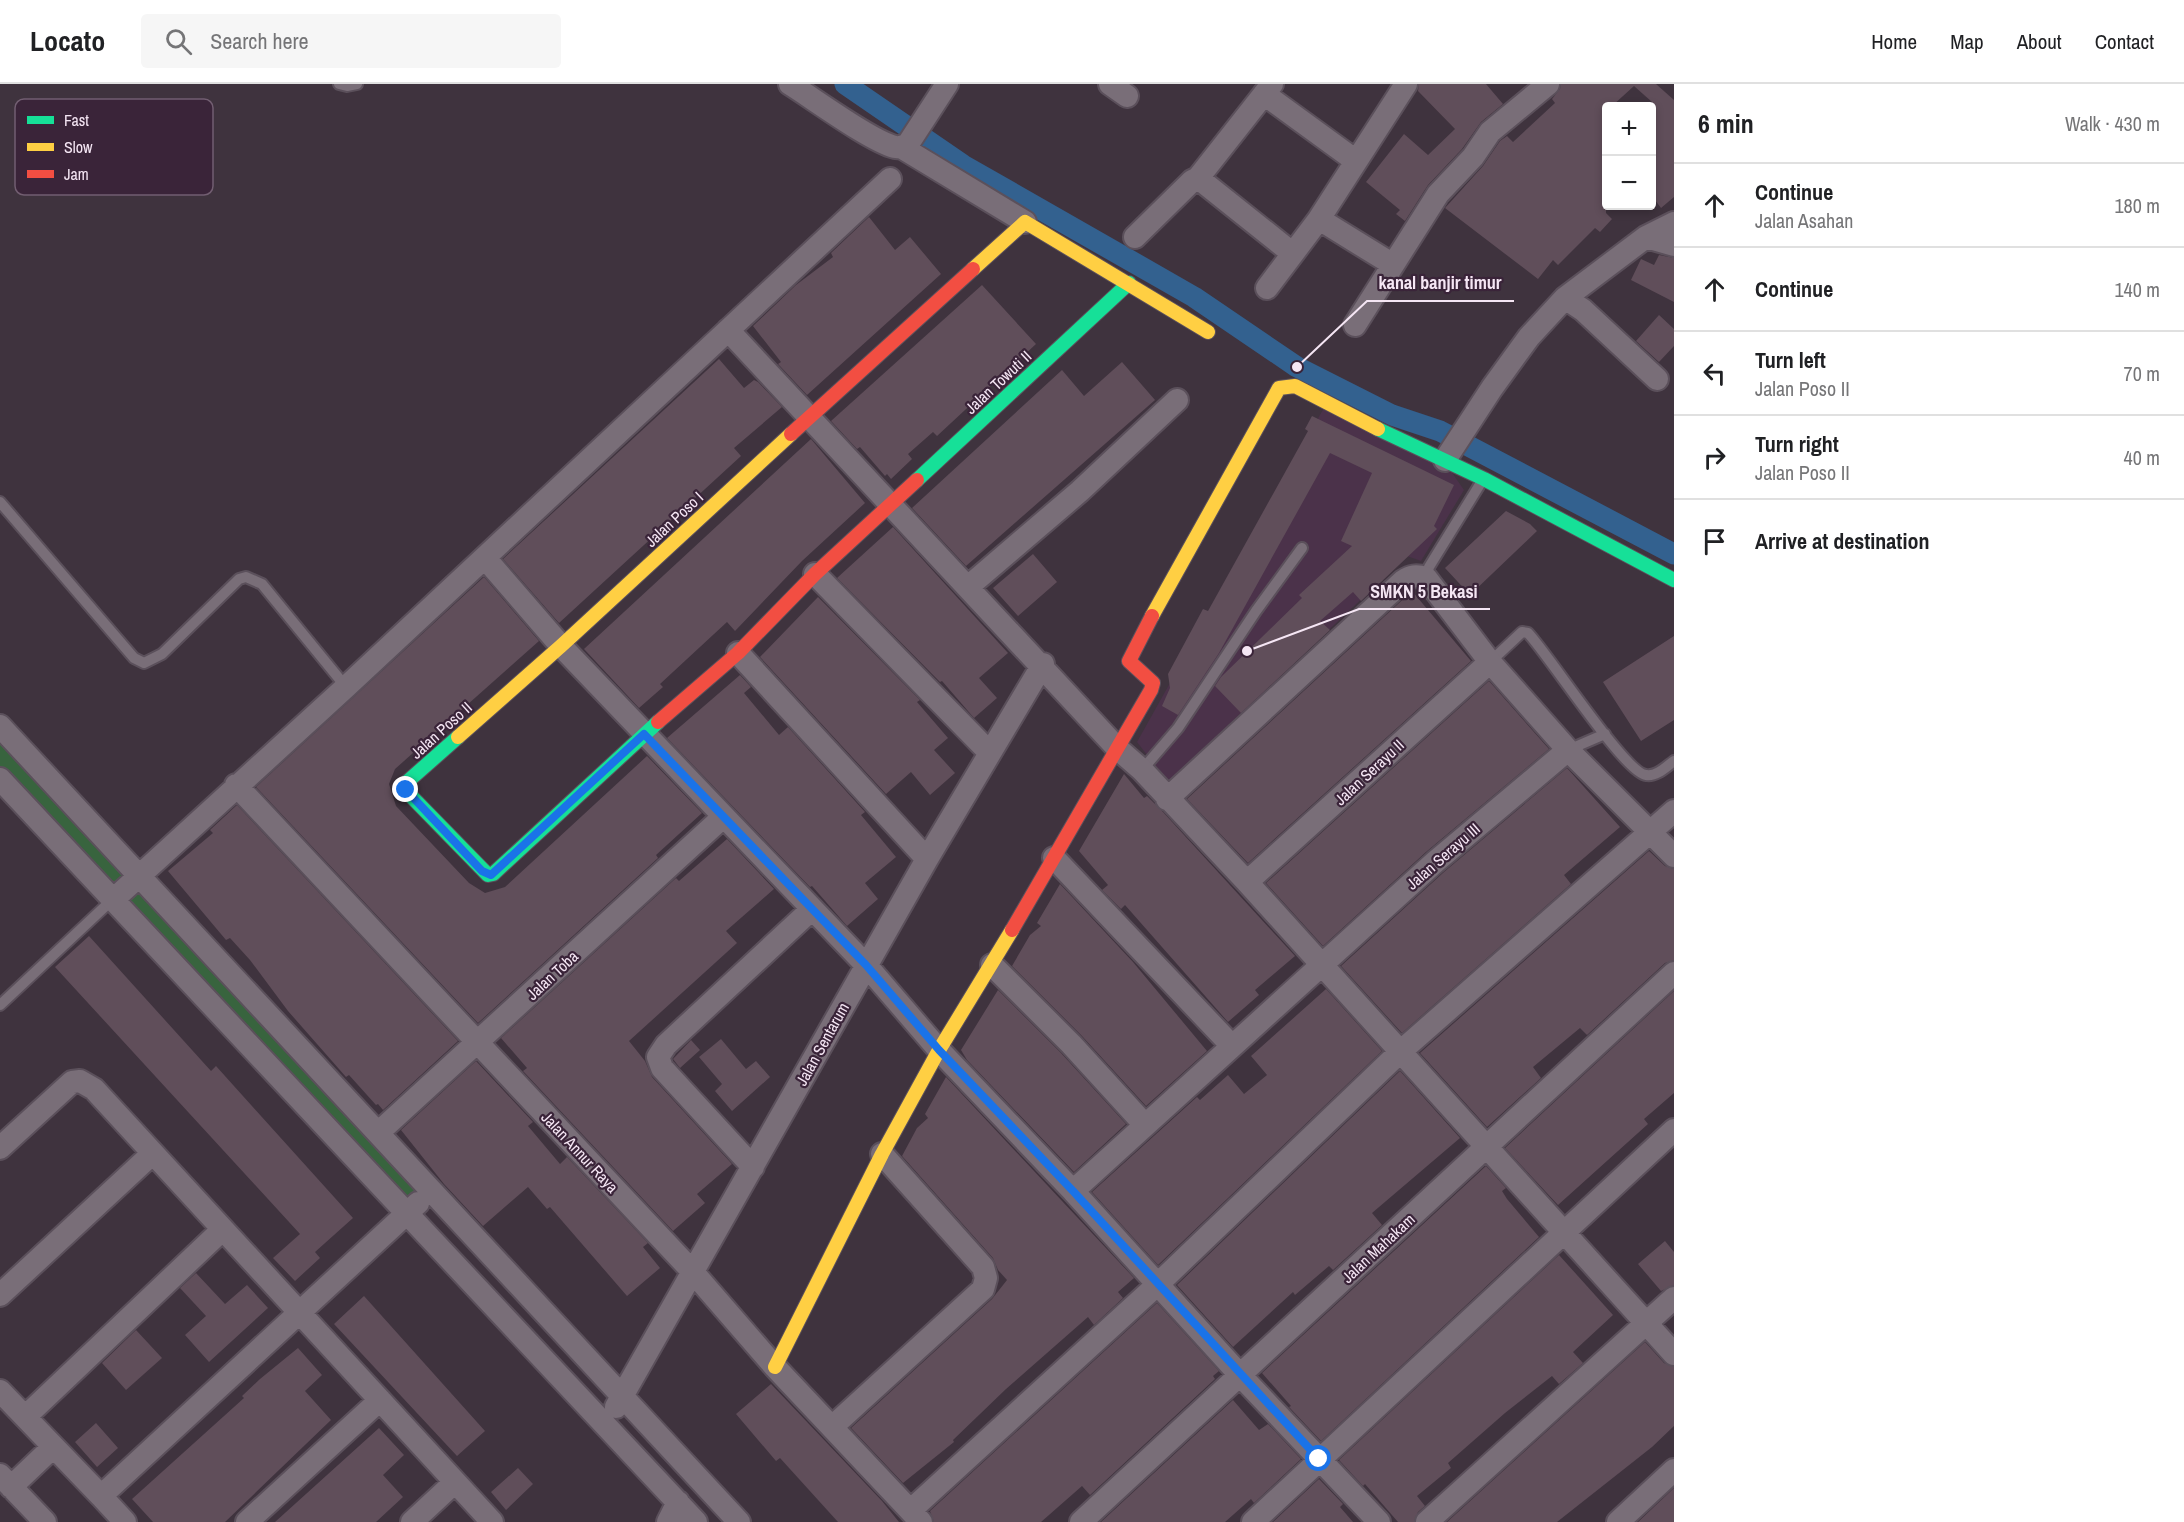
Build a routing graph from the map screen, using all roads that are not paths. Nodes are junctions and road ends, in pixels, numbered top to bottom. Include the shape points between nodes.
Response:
1 (339, 84) edge
2 (357, 84) edge
3 (790, 84) edge
4 (1406, 84) edge
5 (1548, 84) edge
6 (1268, 89) edge
7 (943, 91) edge
8 (904, 146) junction
9 (1356, 162) junction
10 (1198, 178) junction
11 (890, 179) dead end
12 (1319, 219) junction
13 (1025, 222) junction
14 (1674, 223) edge
15 (1136, 237) dead end
16 (1646, 237) junction
17 (1674, 245) edge
18 (1293, 253) junction
19 (1392, 264) junction
20 (1129, 283) junction
21 (1268, 288) dead end
22 (1565, 298) junction
23 (1355, 326) dead end
24 (728, 330) junction
25 (1208, 332) dead end
26 (1657, 379) dead end
27 (1177, 400) dead end
28 (809, 417) junction
29 (1451, 449) junction
30 (1484, 478) junction
31 (0, 502) edge
32 (891, 506) junction
33 (1302, 548) dead end
34 (485, 558) junction
35 (815, 574) junction
36 (1426, 578) junction
37 (1674, 580) edge
38 (969, 586) junction
39 (561, 646) junction
40 (738, 653) junction
41 (1490, 662) junction
42 (1042, 664) junction
43 (346, 687) junction
44 (0, 726) edge
45 (644, 734) junction
46 (1605, 734) junction
47 (1118, 749) junction
48 (1568, 750) junction
49 (990, 753) junction
50 (1674, 761) edge
51 (1142, 770) junction
52 (0, 780) edge
53 (236, 785) junction
54 (1167, 799) junction
55 (1674, 811) edge
56 (723, 817) junction
57 (1652, 832) junction
58 (1674, 856) edge
59 (1054, 858) junction
60 (927, 859) junction
61 (139, 875) junction
62 (1247, 882) junction
63 (114, 899) junction
64 (811, 910) junction
65 (866, 965) junction
66 (992, 965) junction
67 (1322, 968) junction
68 (1674, 973) edge
69 (0, 1005) edge
70 (478, 1043) junction
71 (1232, 1046) junction
72 (939, 1050) junction
73 (1400, 1053) junction
74 (1144, 1124) junction
75 (1674, 1130) edge
76 (379, 1132) junction
77 (1488, 1146) junction
78 (0, 1148) edge
79 (152, 1154) junction
80 (882, 1154) junction
81 (753, 1167) junction
82 (431, 1191) junction
83 (1073, 1191) junction
84 (407, 1213) junction
85 (222, 1230) junction
86 (1564, 1232) junction
87 (692, 1271) junction
88 (1157, 1285) junction
89 (0, 1295) edge
90 (1674, 1298) edge
91 (300, 1310) junction
92 (1646, 1324) junction
93 (1674, 1354) edge
94 (775, 1367) junction
95 (1240, 1375) junction
96 (0, 1390) edge
97 (622, 1396) junction
98 (380, 1400) junction
99 (25, 1417) junction
100 (607, 1426) junction
101 (832, 1427) junction
102 (53, 1447) junction
103 (1319, 1459) junction
104 (1674, 1470) edge
105 (6, 1481) edge
106 (456, 1482) junction
107 (101, 1496) junction
108 (673, 1512) edge
109 (916, 1516) edge
110 (45, 1522) edge
111 (125, 1522) edge
112 (247, 1522) edge
113 (412, 1522) edge
114 (492, 1522) edge
115 (696, 1522) edge
116 (739, 1522) edge
117 (1081, 1522) edge
118 (1253, 1522) edge
119 (1379, 1522) edge
120 (1427, 1522) edge
121 (1618, 1522) edge

1 - 2 lane
3 - 8 street via 870,134 895,147
4 - 9 street
5 - 19 street via 1490,132 1473,157 1438,194
6 - 9 street
6 - 10 street
7 - 8 street
8 - 13 street
9 - 12 street
10 - 15 street
10 - 18 street
11 - 24 street
12 - 18 street
12 - 19 street
13 - 20 street
13 - 28 street, Jalan Poso I
14 - 16 street
16 - 17 street
16 - 22 street
18 - 21 street
19 - 23 street
20 - 25 street
20 - 32 street, Jalan Towuti II
22 - 26 street
22 - 29 street via 1529,337
24 - 28 street
24 - 34 street
27 - 38 street via 1080,491
28 - 32 street
28 - 39 street, Jalan Poso I
29 - 30 street
29 - 47 street via 1354,418 1295,386 1280,388 1130,655 1132,667 1153,683
30 - 36 lane
30 - 37 street
31 - 43 lane via 134,658 144,663 162,654 239,579 246,577 262,584
32 - 35 street, Jalan Towuti II
32 - 38 street
33 - 51 lane via 1178,728
34 - 39 street
34 - 43 street
35 - 40 street, Jalan Towuti II
35 - 49 street
36 - 41 street
36 - 54 street via 1412,576 1403,580
38 - 42 street
39 - 45 street
39 - 45 street, Jalan Poso II via 407,782 409,794 482,871 491,875
40 - 45 street, Jalan Towuti II
40 - 60 street
41 - 46 lane via 1514,638 1528,633
41 - 48 street
41 - 62 street, Jalan Serayu II
42 - 47 street
42 - 49 street, Jalan Sentarum
43 - 53 street
44 - 61 street
45 - 56 street
46 - 48 lane
46 - 50 lane via 1646,776
47 - 51 street
47 - 59 street
48 - 57 street
48 - 67 street, Jalan Serayu III via 1436,862
49 - 60 street, Jalan Sentarum
51 - 54 street
52 - 63 street
53 - 61 street
53 - 70 street, Jalan Annur Raya
54 - 62 street
55 - 57 street
56 - 64 street
56 - 70 street, Jalan Toba
57 - 58 street
57 - 73 street
59 - 66 street
59 - 71 street
60 - 65 street, Jalan Sentarum
61 - 63 street
61 - 76 street
62 - 67 street
63 - 69 lane
63 - 84 street
64 - 65 street
64 - 81 street via 666,1045 658,1057 662,1068
65 - 72 street
65 - 81 street, Jalan Sentarum
66 - 72 street
66 - 74 street
67 - 71 street, Jalan Serayu III
67 - 73 street
68 - 77 street, Jalan Mahakam
70 - 76 street, Jalan Toba
70 - 87 street, Jalan Annur Raya
71 - 74 street, Jalan Serayu III
72 - 80 street
72 - 83 street
73 - 77 street
73 - 88 street
74 - 83 street, Jalan Serayu III
75 - 86 street
76 - 82 street
77 - 86 street
77 - 95 street, Jalan Mahakam
78 - 79 street via 72,1082 81,1081 94,1089
79 - 85 street
79 - 89 street
80 - 94 street
80 - 101 street via 983,1267 986,1278 983,1289
81 - 87 street, Jalan Sentarum
82 - 84 street
82 - 97 street
83 - 88 street
84 - 91 street
84 - 100 street
85 - 91 street
85 - 99 street
86 - 92 street
86 - 103 street
87 - 94 street, Jalan Annur Raya
87 - 97 street, Jalan Sentarum
88 - 95 street
88 - 109 street
90 - 92 street
91 - 98 street
91 - 107 street
92 - 93 street
92 - 120 street
94 - 101 street, Jalan Annur Raya
95 - 103 street
95 - 117 street, Jalan Mahakam
96 - 99 street
97 - 100 street, Jalan Sentarum
97 - 116 street
98 - 106 street
98 - 112 street
99 - 102 street
100 - 108 street
101 - 109 street, Jalan Annur Raya
102 - 105 street
102 - 107 street
103 - 118 street
103 - 119 street
104 - 121 street
105 - 110 street
106 - 113 street
106 - 114 street
107 - 111 street
108 - 115 street

